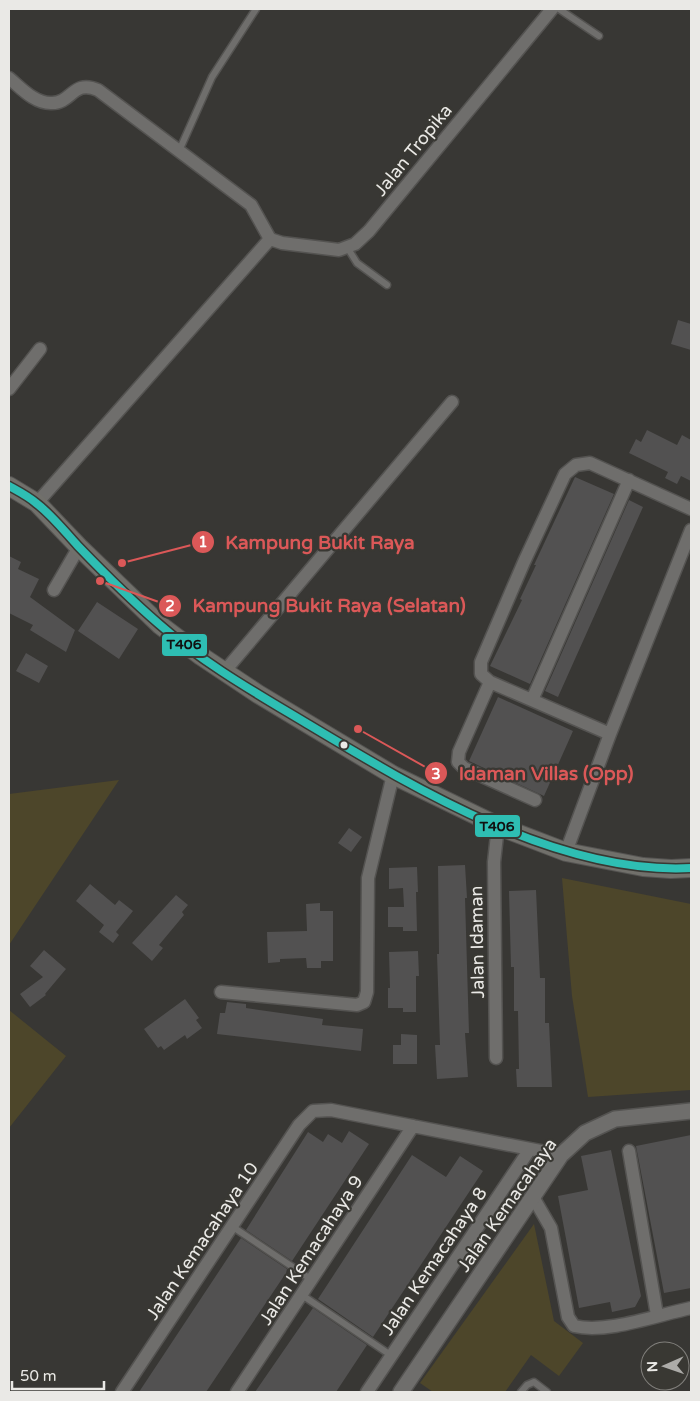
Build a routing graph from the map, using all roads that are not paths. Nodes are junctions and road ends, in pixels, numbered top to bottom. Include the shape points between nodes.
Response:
1 (256, 9) edge
2 (552, 9) edge
3 (559, 9) edge
4 (599, 36) dead end
5 (9, 78) edge
6 (179, 151) junction
7 (270, 239) junction
8 (347, 247) junction
9 (387, 285) dead end
10 (40, 348) dead end
11 (9, 389) edge
12 (452, 402) dead end
13 (629, 480) junction
14 (9, 486) edge
15 (37, 503) junction
16 (691, 508) edge
17 (691, 530) edge
18 (79, 547) junction
19 (54, 590) dead end
20 (224, 672) junction
21 (490, 682) junction
22 (532, 700) junction
23 (610, 734) junction
24 (393, 775) junction
25 (535, 800) dead end
26 (498, 826) junction
27 (566, 852) junction
28 (691, 868) edge
29 (220, 992) dead end
30 (496, 1058) dead end
31 (691, 1111) edge
32 (413, 1126) junction
33 (530, 1149) junction
34 (629, 1151) dead end
35 (561, 1155) junction
36 (533, 1197) junction
37 (233, 1227) junction
38 (312, 1280) junction
39 (302, 1295) junction
40 (691, 1308) edge
41 (657, 1315) junction
42 (392, 1356) junction
43 (122, 1392) edge
44 (237, 1392) edge
45 (367, 1392) edge
46 (401, 1392) edge
47 (521, 1392) edge
48 (547, 1392) edge

1 - 6 lane via 212,77
2 - 8 street, Jalan Tropika via 369,231
3 - 4 lane
5 - 6 street via 31,96 52,104 79,88 92,87
6 - 7 street via 251,205
7 - 8 street via 339,250
7 - 15 street
8 - 9 lane via 357,263
10 - 11 street
12 - 20 street
13 - 16 street
13 - 21 street via 590,463 576,465 565,474 481,662 481,674
13 - 22 street
14 - 15 main road
15 - 18 main road
17 - 23 street
18 - 19 street
18 - 20 main road via 160,625
20 - 24 main road
21 - 22 street
21 - 25 street via 459,752 458,762 464,768
22 - 23 street
23 - 27 street
24 - 26 main road
24 - 29 street via 368,878 368,992 364,1002 357,1005
26 - 27 main road
26 - 30 street, Jalan Idaman via 494,862
27 - 28 main road via 643,867
31 - 35 street, Jalan Kemacahaya via 615,1119 585,1134
32 - 33 street
32 - 37 street, Jalan Kemacahaya 10 via 331,1110 313,1111 299,1125
32 - 38 street, Jalan Kemacahaya 9
33 - 35 street
33 - 42 street, Jalan Kemacahaya 8
34 - 41 street
35 - 36 street, Jalan Kemacahaya
36 - 41 street via 551,1228 568,1317 574,1326 586,1329 619,1325
36 - 46 street, Jalan Kemacahaya
37 - 38 lane
37 - 43 street, Jalan Kemacahaya 10
38 - 39 street, Jalan Kemacahaya 9
39 - 42 lane
39 - 44 street, Jalan Kemacahaya 9
40 - 41 street
42 - 45 street, Jalan Kemacahaya 8
47 - 48 lane via 534,1382

